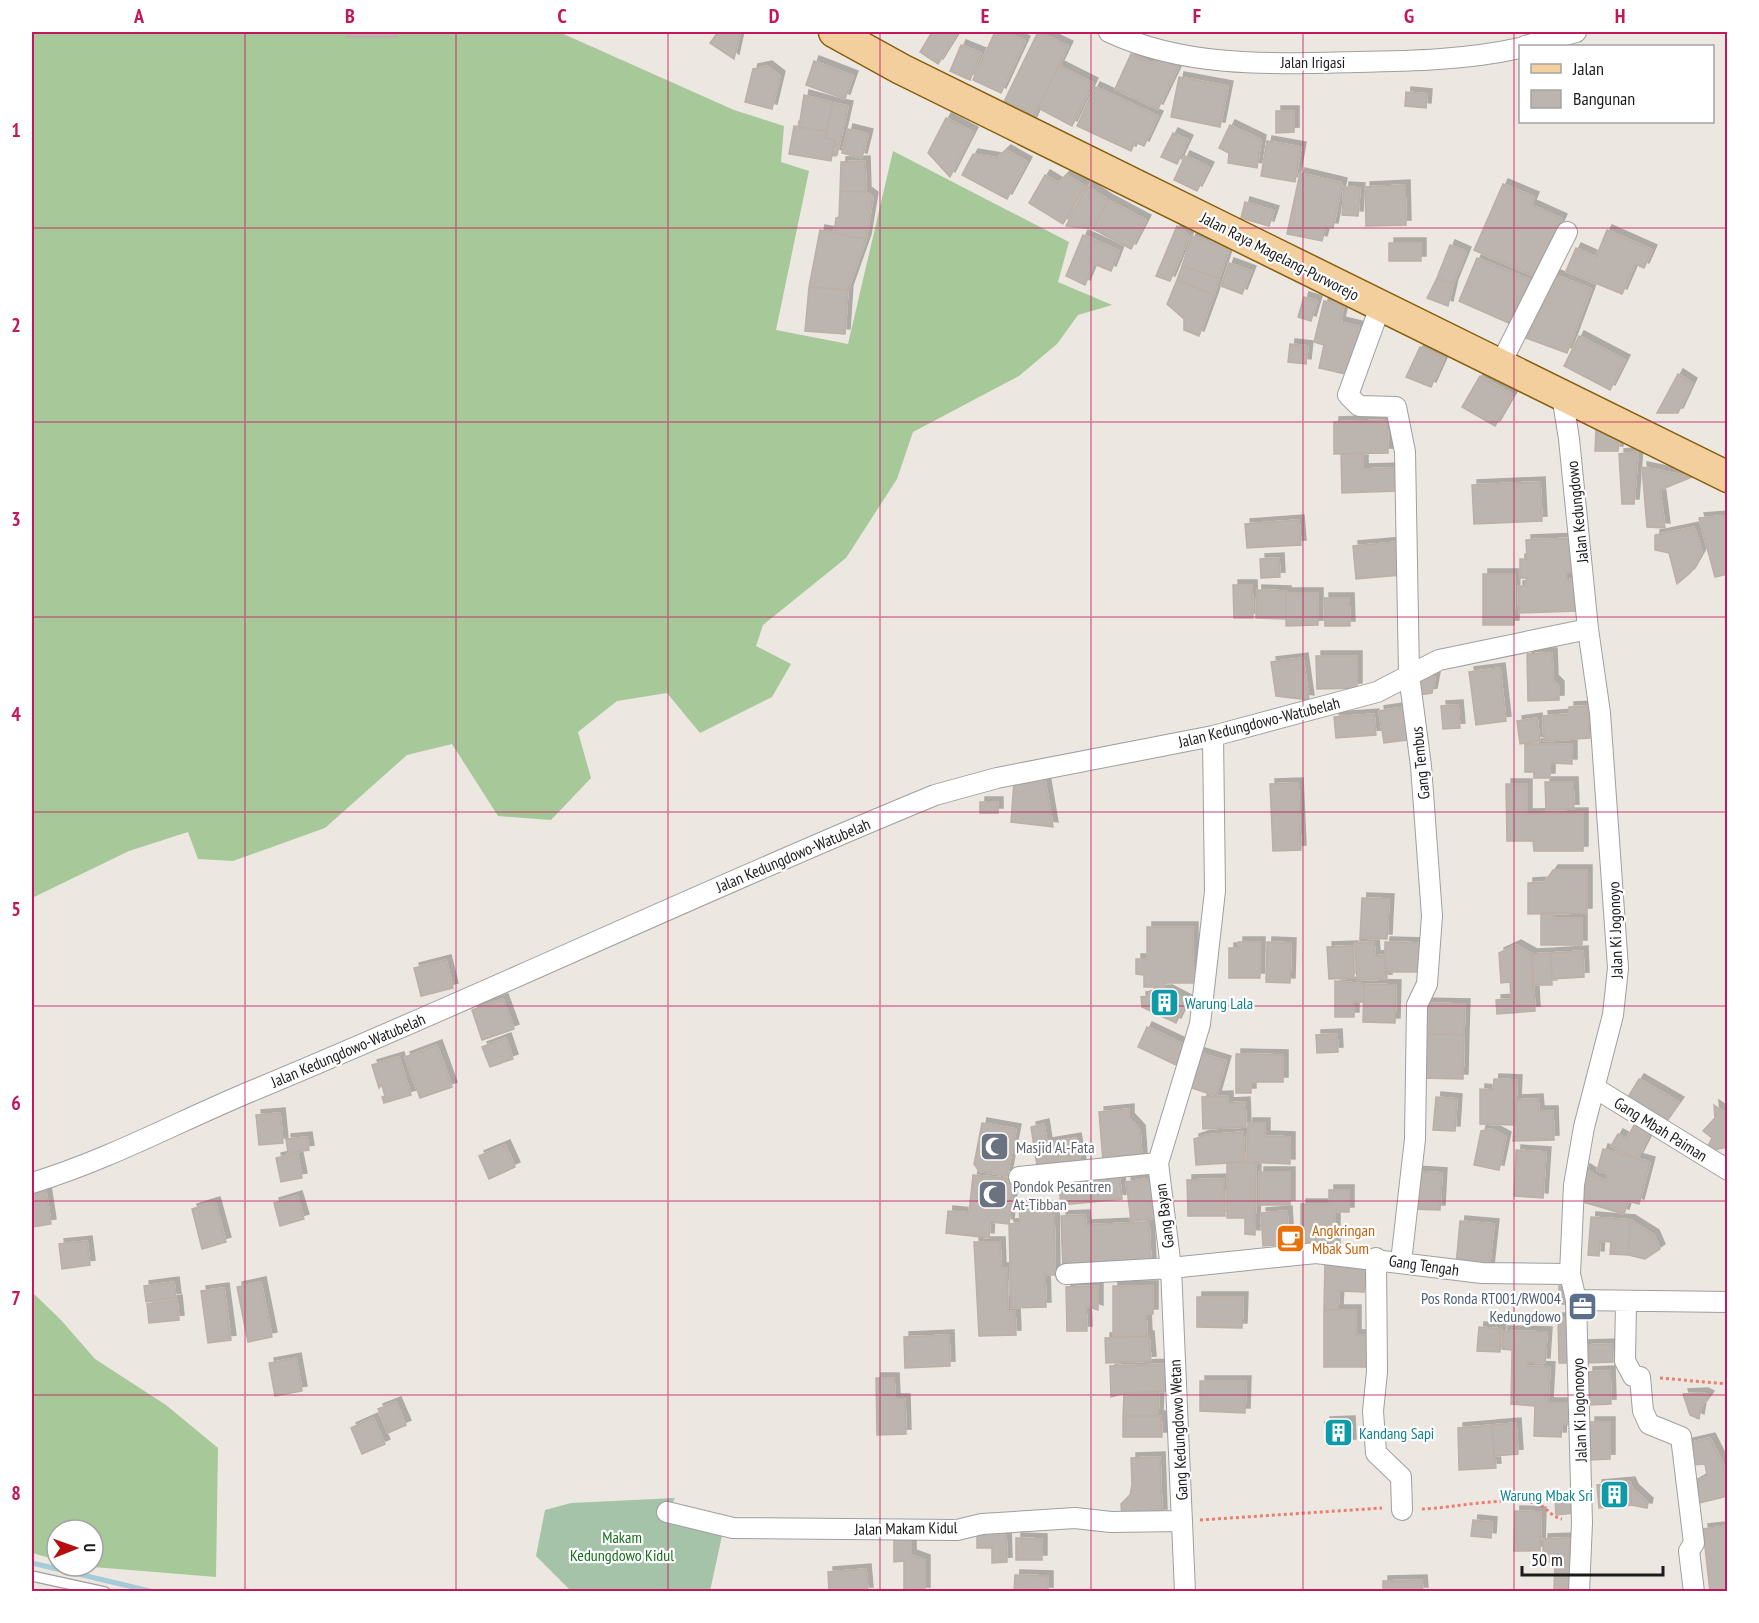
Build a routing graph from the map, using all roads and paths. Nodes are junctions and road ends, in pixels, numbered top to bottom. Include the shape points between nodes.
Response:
1 (834, 32) edge
2 (1108, 32) edge
3 (1576, 32) edge
4 (1530, 45) edge
5 (1519, 48) edge
6 (1567, 232) dead end
7 (1380, 307) junction
8 (1500, 365) junction
9 (1562, 395) junction
10 (1728, 477) edge
11 (1588, 629) junction
12 (1410, 675) junction
13 (1213, 736) junction
14 (1595, 1088) junction
15 (1158, 1163) junction
16 (1728, 1170) edge
17 (1018, 1177) dead end
18 (32, 1183) edge
19 (1376, 1258) junction
20 (1401, 1262) junction
21 (1171, 1268) junction
22 (1066, 1274) dead end
23 (1570, 1274) junction
24 (1576, 1300) junction
25 (1626, 1301) junction
26 (1728, 1302) edge
27 (1640, 1377) junction
28 (1728, 1384) edge
29 (1402, 1510) dead end
30 (667, 1512) dead end
31 (1182, 1521) junction
32 (32, 1576) edge
33 (105, 1592) edge
34 (1185, 1592) edge
35 (1579, 1592) edge
36 (1694, 1592) edge

1 - 7 main road, Jalan Raya Magelang-Purworejo
2 - 5 street, Jalan Irigasi via 1171,54 1232,62 1461,58
3 - 4 street
6 - 8 street
7 - 8 main road, Jalan Raya Magelang-Purworejo
7 - 12 street, Gang Tembus via 1348,395 1359,406 1396,407 1405,452
8 - 9 main road, Jalan Raya Magelang-Purworejo
9 - 10 main road, Jalan Raya Magelang-Purworejo
9 - 11 street, Jalan Kedungdowo
11 - 12 street, Jalan Kedungdowo-Watubelah via 1439,660
11 - 14 street, Jalan Ki Jogonoyo via 1600,713 1618,968 1613,1015
12 - 13 street, Jalan Kedungdowo-Watubelah via 1377,692
12 - 20 street, Gang Tembus via 1432,916 1427,984 1417,1005 1415,1139
13 - 15 street via 1215,891 1200,1024
13 - 18 street, Jalan Kedungdowo-Watubelah via 997,778 935,795 118,1151
14 - 16 street, Gang Mbah Paiman
14 - 23 street, Jalan Ki Jogonoyo via 1574,1185
15 - 17 street
15 - 21 street, Gang Bayan
19 - 20 street, Gang Tengah
19 - 21 street, Gang Tengah via 1316,1253
19 - 29 street via 1376,1453 1401,1477
20 - 23 street, Gang Tengah via 1482,1273
21 - 22 street, Gang Tengah
21 - 31 street, Gang Kedungdowo Wetan
23 - 24 street, Jalan Ki Jogonoyo
24 - 25 street
24 - 35 street, Jalan Ki Jogonooyo via 1582,1523
25 - 26 street
25 - 27 street via 1625,1361 1633,1376
27 - 28 path
27 - 36 street via 1643,1411 1649,1424 1681,1437 1694,1543 1689,1551
30 - 31 street, Jalan Makam Kidul via 733,1528 957,1530 982,1524 1075,1518
31 - 34 street, Gang Kedungdowo Wetan
32 - 33 lane

